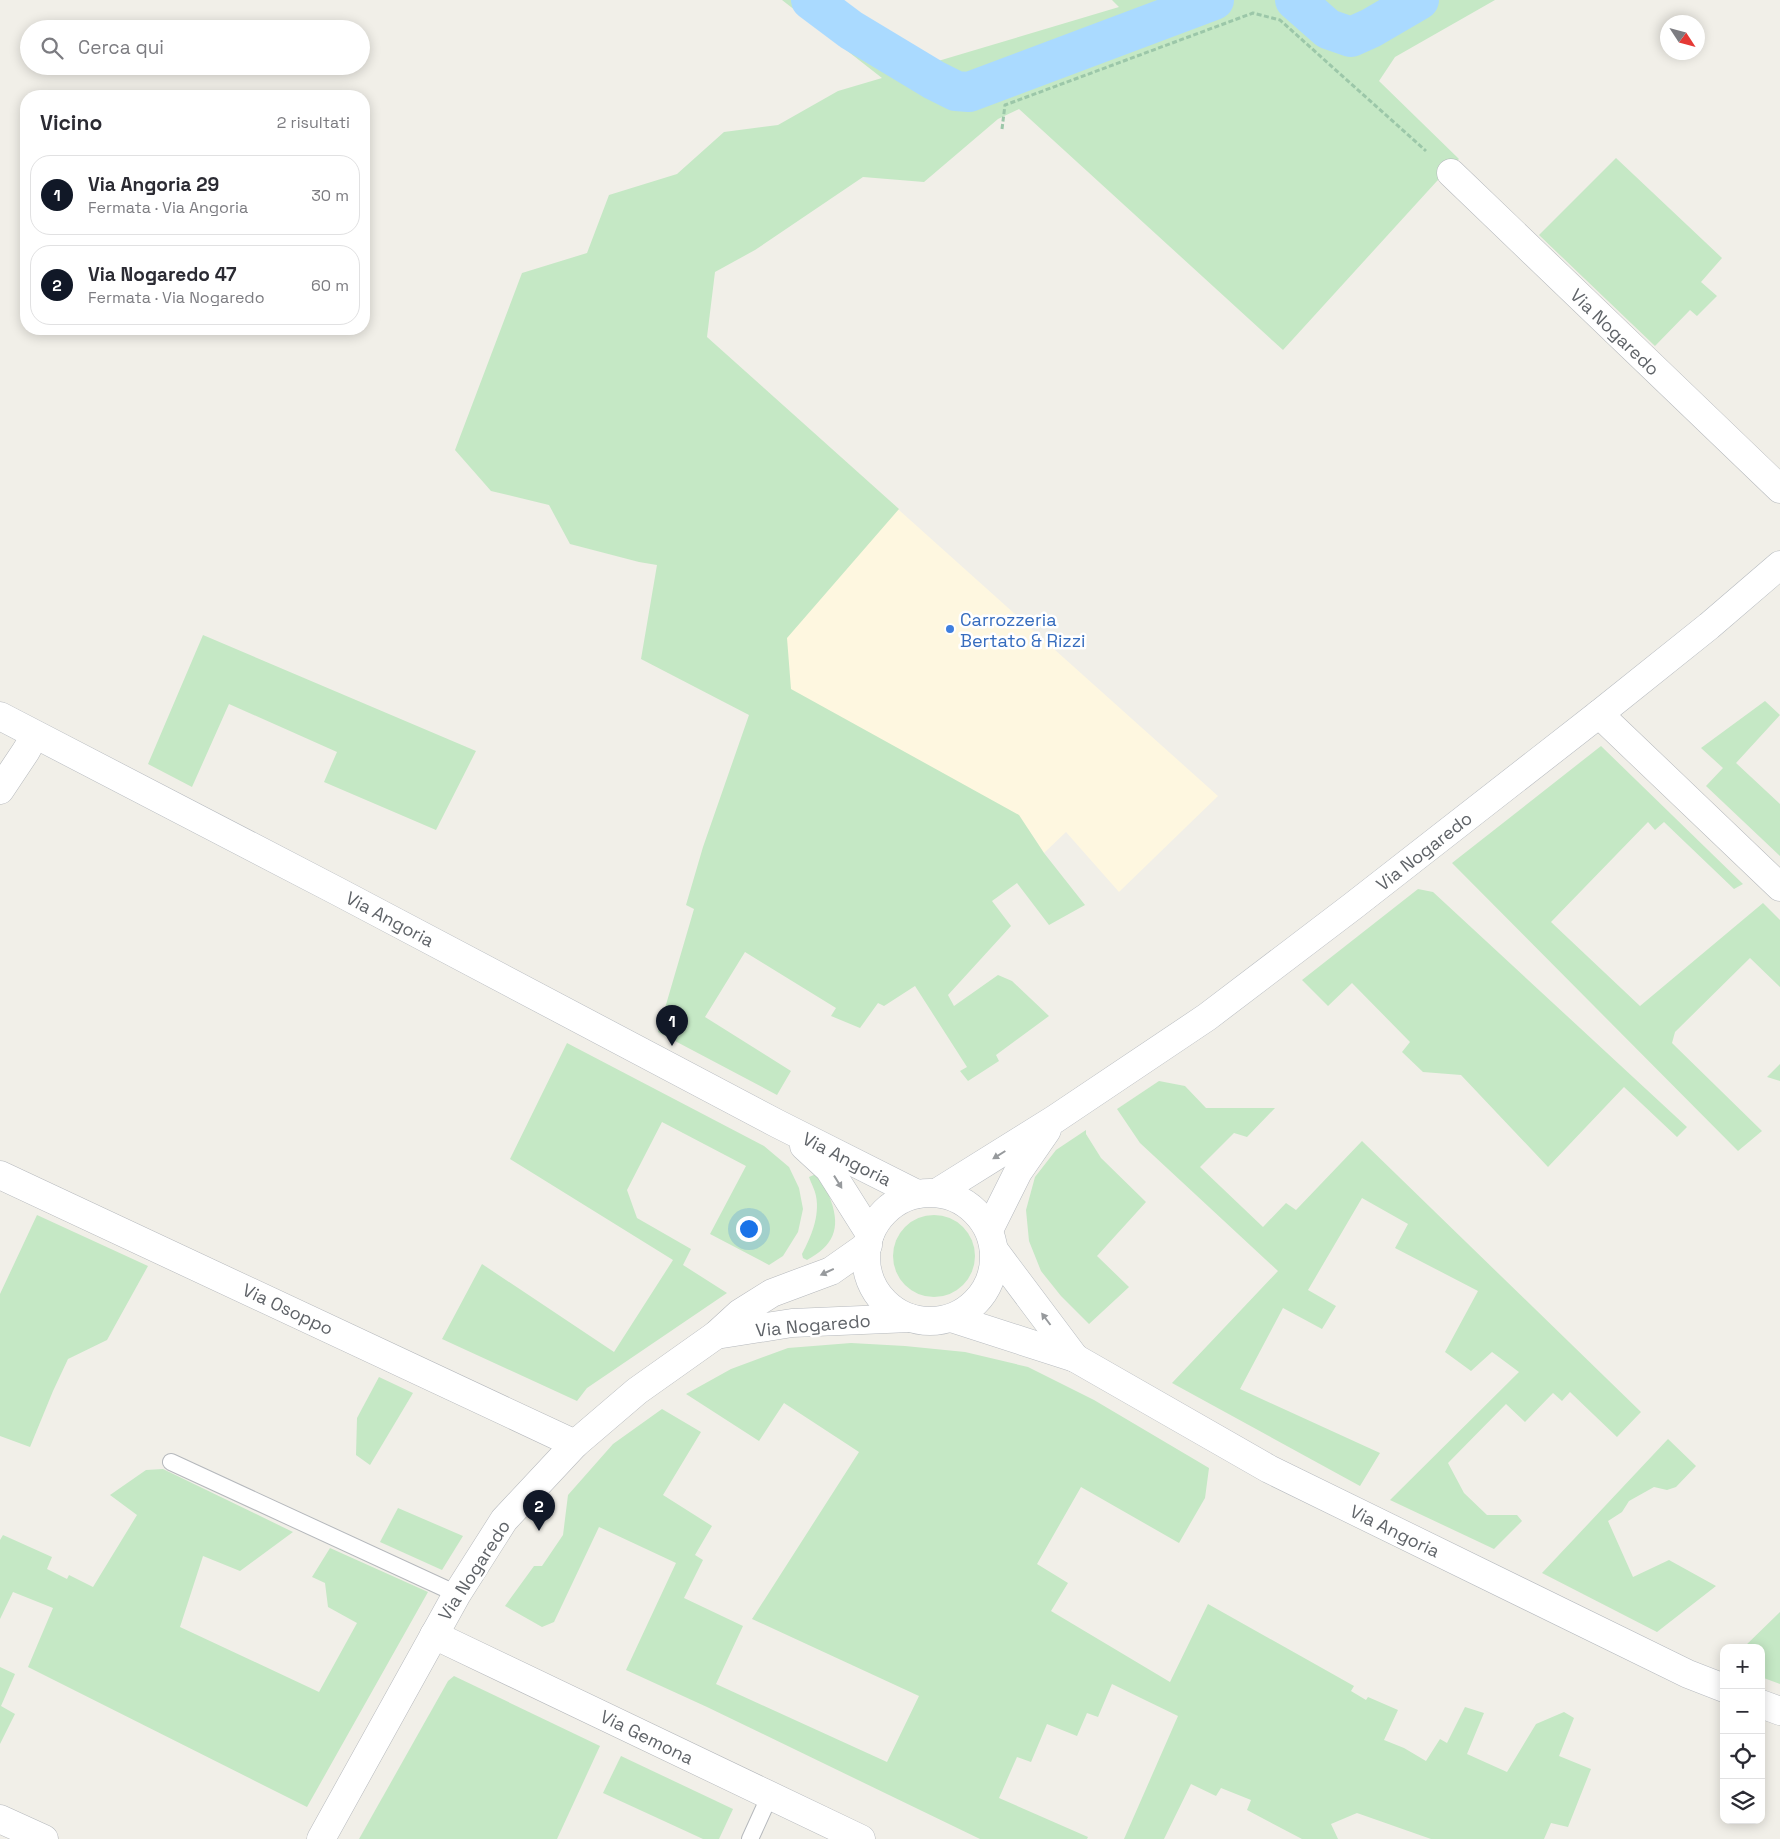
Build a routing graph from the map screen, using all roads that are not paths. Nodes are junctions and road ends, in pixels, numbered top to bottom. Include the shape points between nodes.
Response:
1 (1451, 173) road end
2 (1780, 489) edge
3 (1780, 565) edge
4 (1599, 714) junction
5 (0, 716) edge
6 (35, 735) junction
7 (0, 790) edge
8 (1780, 887) edge
9 (1055, 1120) junction
10 (778, 1124) junction
11 (0, 1175) edge
12 (928, 1193) junction
13 (869, 1240) junction
14 (991, 1240) junction
15 (910, 1318) junction
16 (951, 1318) junction
17 (716, 1335) junction
18 (1075, 1358) junction
19 (575, 1444) junction
20 (171, 1462) dead end
21 (457, 1594) junction
22 (434, 1635) junction
23 (1720, 1686) edge
24 (1765, 1705) edge
25 (1780, 1711) edge
26 (770, 1795) junction
27 (0, 1819) edge
28 (44, 1839) edge
29 (321, 1839) edge
30 (750, 1839) edge
31 (860, 1839) edge

1 - 2 street, Via Nogaredo
3 - 4 street, Via Nogaredo
4 - 8 street
4 - 9 street, Via Nogaredo via 1207,1017
5 - 6 street, Via Angoria
6 - 7 street
6 - 10 street, Via Angoria
9 -> 12 street, Via Nogaredo
9 - 14 street, Via Nogaredo via 1018,1172
10 - 12 street, Via Angoria
10 -> 13 street, Via Angoria via 829,1169
11 - 19 street, Via Osoppo
12 - 13 street via 896,1201 880,1216
12 - 14 street via 959,1199 977,1212
13 - 15 street via 866,1255 868,1275 877,1294 892,1309
13 -> 17 street, Via Nogaredo via 831,1271 772,1293 740,1313
14 - 16 street via 992,1272 984,1292 970,1308
18 -> 14 street, Via Angoria
15 - 16 street via 931,1321
15 - 17 street, Via Nogaredo via 792,1323
16 - 18 street, Via Angoria
17 - 19 street, Via Nogaredo via 638,1391
18 - 23 street, Via Angoria via 1268,1469 1688,1674
19 - 21 street, Via Nogaredo via 504,1520
20 - 21 lane
21 - 22 street, Via Nogaredo
22 - 26 street, Via Gemona
22 - 29 street, Via Nogaredo
24 - 25 street
26 - 30 lane
26 - 31 street, Via Gemona
27 - 28 street

